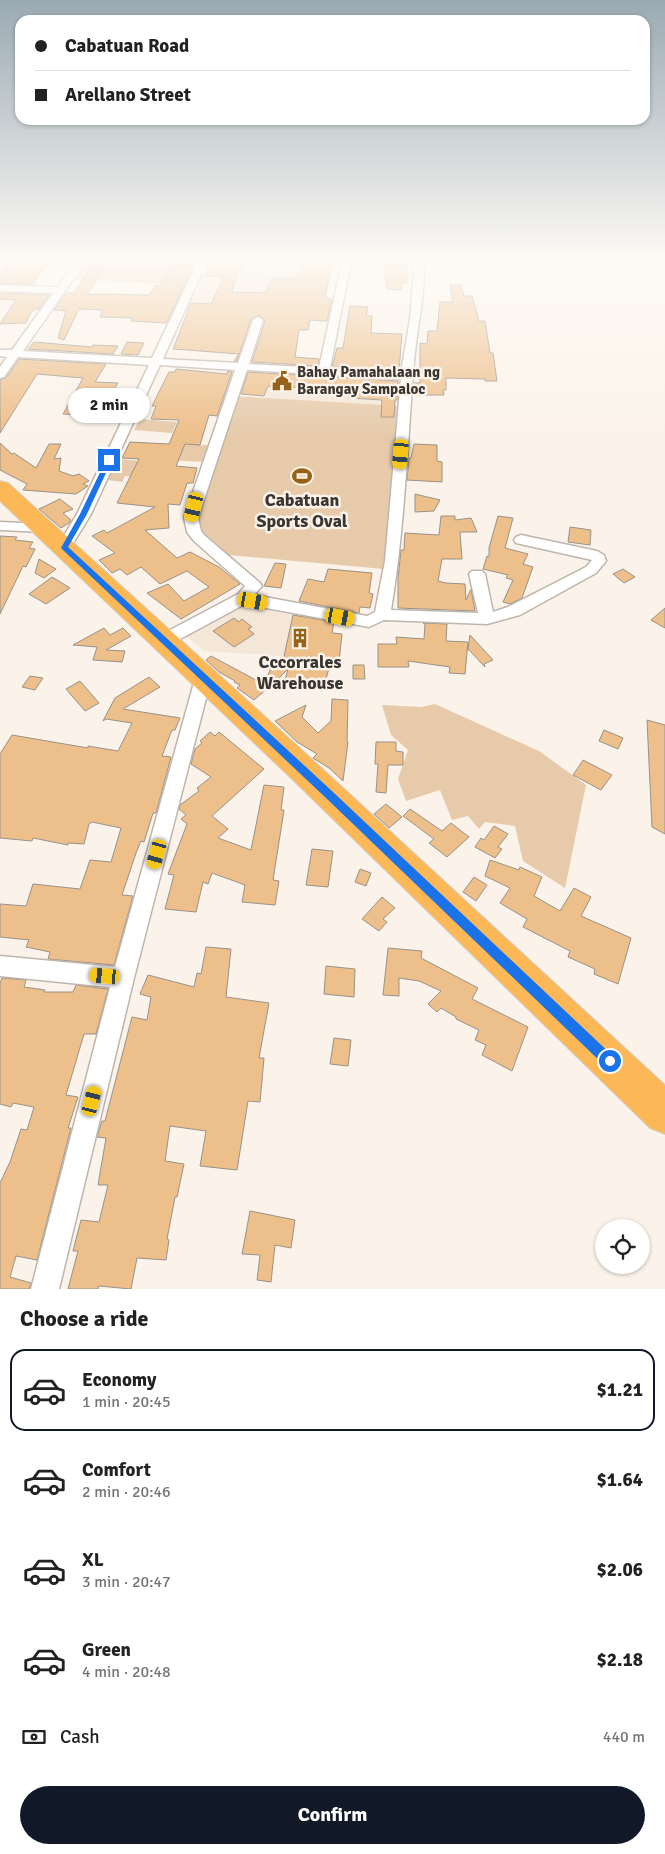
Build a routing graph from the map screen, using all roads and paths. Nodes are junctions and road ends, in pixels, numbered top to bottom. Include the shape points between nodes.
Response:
1 (41, 317) edge
2 (176, 317) edge
3 (335, 317) edge
4 (415, 317) edge
5 (258, 320) dead end
6 (0, 354) edge
7 (16, 354) junction
8 (155, 362) junction
9 (242, 367) junction
10 (324, 372) junction
11 (0, 375) edge
12 (407, 376) junction
13 (0, 488) edge
14 (0, 526) edge
15 (55, 538) junction
16 (521, 540) dead end
17 (477, 574) dead end
18 (244, 598) junction
19 (382, 615) junction
20 (487, 619) junction
21 (163, 642) junction
22 (203, 679) junction
23 (0, 966) edge
24 (122, 978) junction
25 (665, 1113) edge
26 (45, 1289) edge

1 - 7 street
2 - 8 street
3 - 10 street
4 - 12 street
5 - 9 street
6 - 7 street
7 - 8 street
7 - 11 street
8 - 9 street
8 - 15 street via 84,514
9 - 10 street
9 - 18 street via 191,518 199,538 254,586
10 - 12 street
12 - 19 street via 392,561
13 - 15 highway
14 - 15 street
15 - 21 highway
16 - 20 street via 592,554 599,558 599,562 591,570 514,611
17 - 20 street
18 - 19 street via 369,622
18 - 21 street
19 - 20 street
21 - 22 highway
22 - 24 street
22 - 25 highway
23 - 24 street
24 - 26 street

